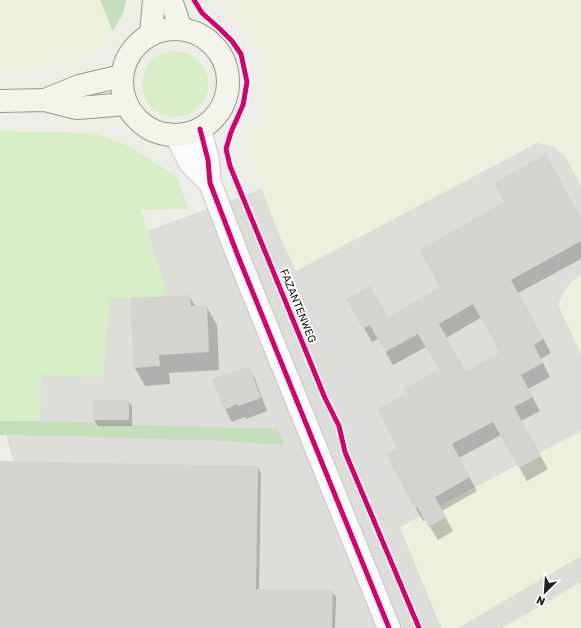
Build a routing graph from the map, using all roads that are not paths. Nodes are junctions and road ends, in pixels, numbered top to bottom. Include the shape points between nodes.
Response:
1 (154, 0) edge
2 (171, 0) edge
3 (181, 29) junction
4 (151, 34) junction
5 (122, 76) junction
6 (46, 100) junction
7 (0, 101) edge
8 (127, 104) junction
9 (200, 129) junction
10 (176, 135) junction
11 (210, 183) junction
12 (389, 628) edge

1 - 4 main road
2 - 3 main road
3 - 4 main road via 167,29
3 - 9 main road via 194,32 216,47 228,69 227,95 222,109
4 - 5 main road via 132,51
5 - 6 main road via 79,86
5 - 8 main road
6 - 7 main road
6 - 8 main road via 77,108
8 - 10 main road via 146,126 162,133
9 - 10 main road
9 - 11 street via 208,160
10 - 11 street via 190,163
11 - 12 street

